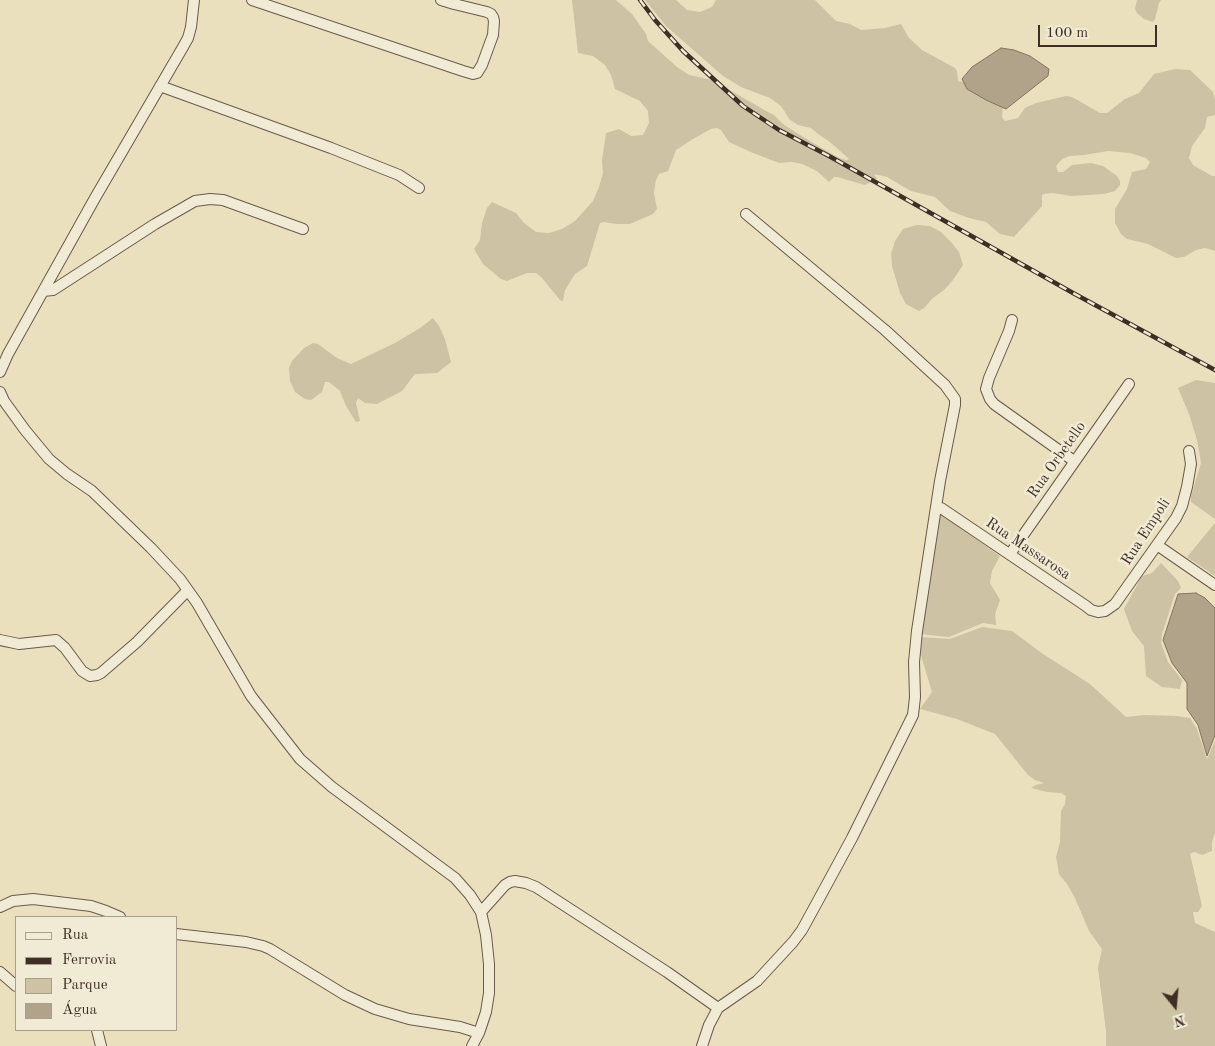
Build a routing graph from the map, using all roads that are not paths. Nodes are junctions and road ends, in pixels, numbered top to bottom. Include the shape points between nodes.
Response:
1 (194, 0) edge
2 (252, 0) edge
3 (441, 0) edge
4 (160, 86) junction
5 (419, 188) dead end
6 (746, 214) dead end
7 (302, 230) dead end
8 (43, 291) junction
9 (1012, 320) dead end
10 (0, 372) edge
11 (1129, 384) dead end
12 (0, 392) edge
13 (1189, 452) dead end
14 (1074, 461) junction
15 (941, 508) dead end
16 (1157, 545) junction
17 (1010, 554) junction
18 (1215, 585) edge
19 (188, 590) junction
20 (1098, 612) joint
21 (0, 640) edge
22 (0, 907) edge
23 (481, 912) junction
24 (118, 916) edge
25 (178, 934) edge
26 (0, 972) edge
27 (15, 985) edge
28 (718, 1008) junction
29 (97, 1031) edge
30 (479, 1033) junction
31 (101, 1046) edge
32 (472, 1046) edge
33 (702, 1046) edge

1 - 4 street via 188,38
2 - 3 street via 463,72 477,73 493,35 493,17 488,12
4 - 5 street via 331,148 399,175
4 - 8 street
6 - 28 street via 885,330 945,385 955,399 955,405 917,631 913,716 802,930 757,981
7 - 8 street via 223,200 196,201 53,290
8 - 10 street
9 - 14 street via 989,378 986,389 990,399
11 - 14 street, Rua Orbetello
12 - 19 street via 24,430 49,458 92,491 151,548
13 - 16 street, Rua Empoli via 1191,464 1182,506
14 - 17 street, Rua Orbetello
15 - 17 street, Rua Massarosa
16 - 18 street
16 - 20 street, Rua Empoli via 1115,604
17 - 20 street, Rua Massarosa
19 - 21 street via 137,642 97,675 90,676 82,671 56,640 18,644
19 - 23 street via 251,696 300,759 332,787 455,878
22 - 24 street via 13,901 52,900 90,906
23 - 28 street via 510,882 536,887
23 - 30 street via 489,964 489,993
25 - 30 street via 263,946 374,1009
26 - 27 street
28 - 33 street
29 - 31 street
30 - 32 street

